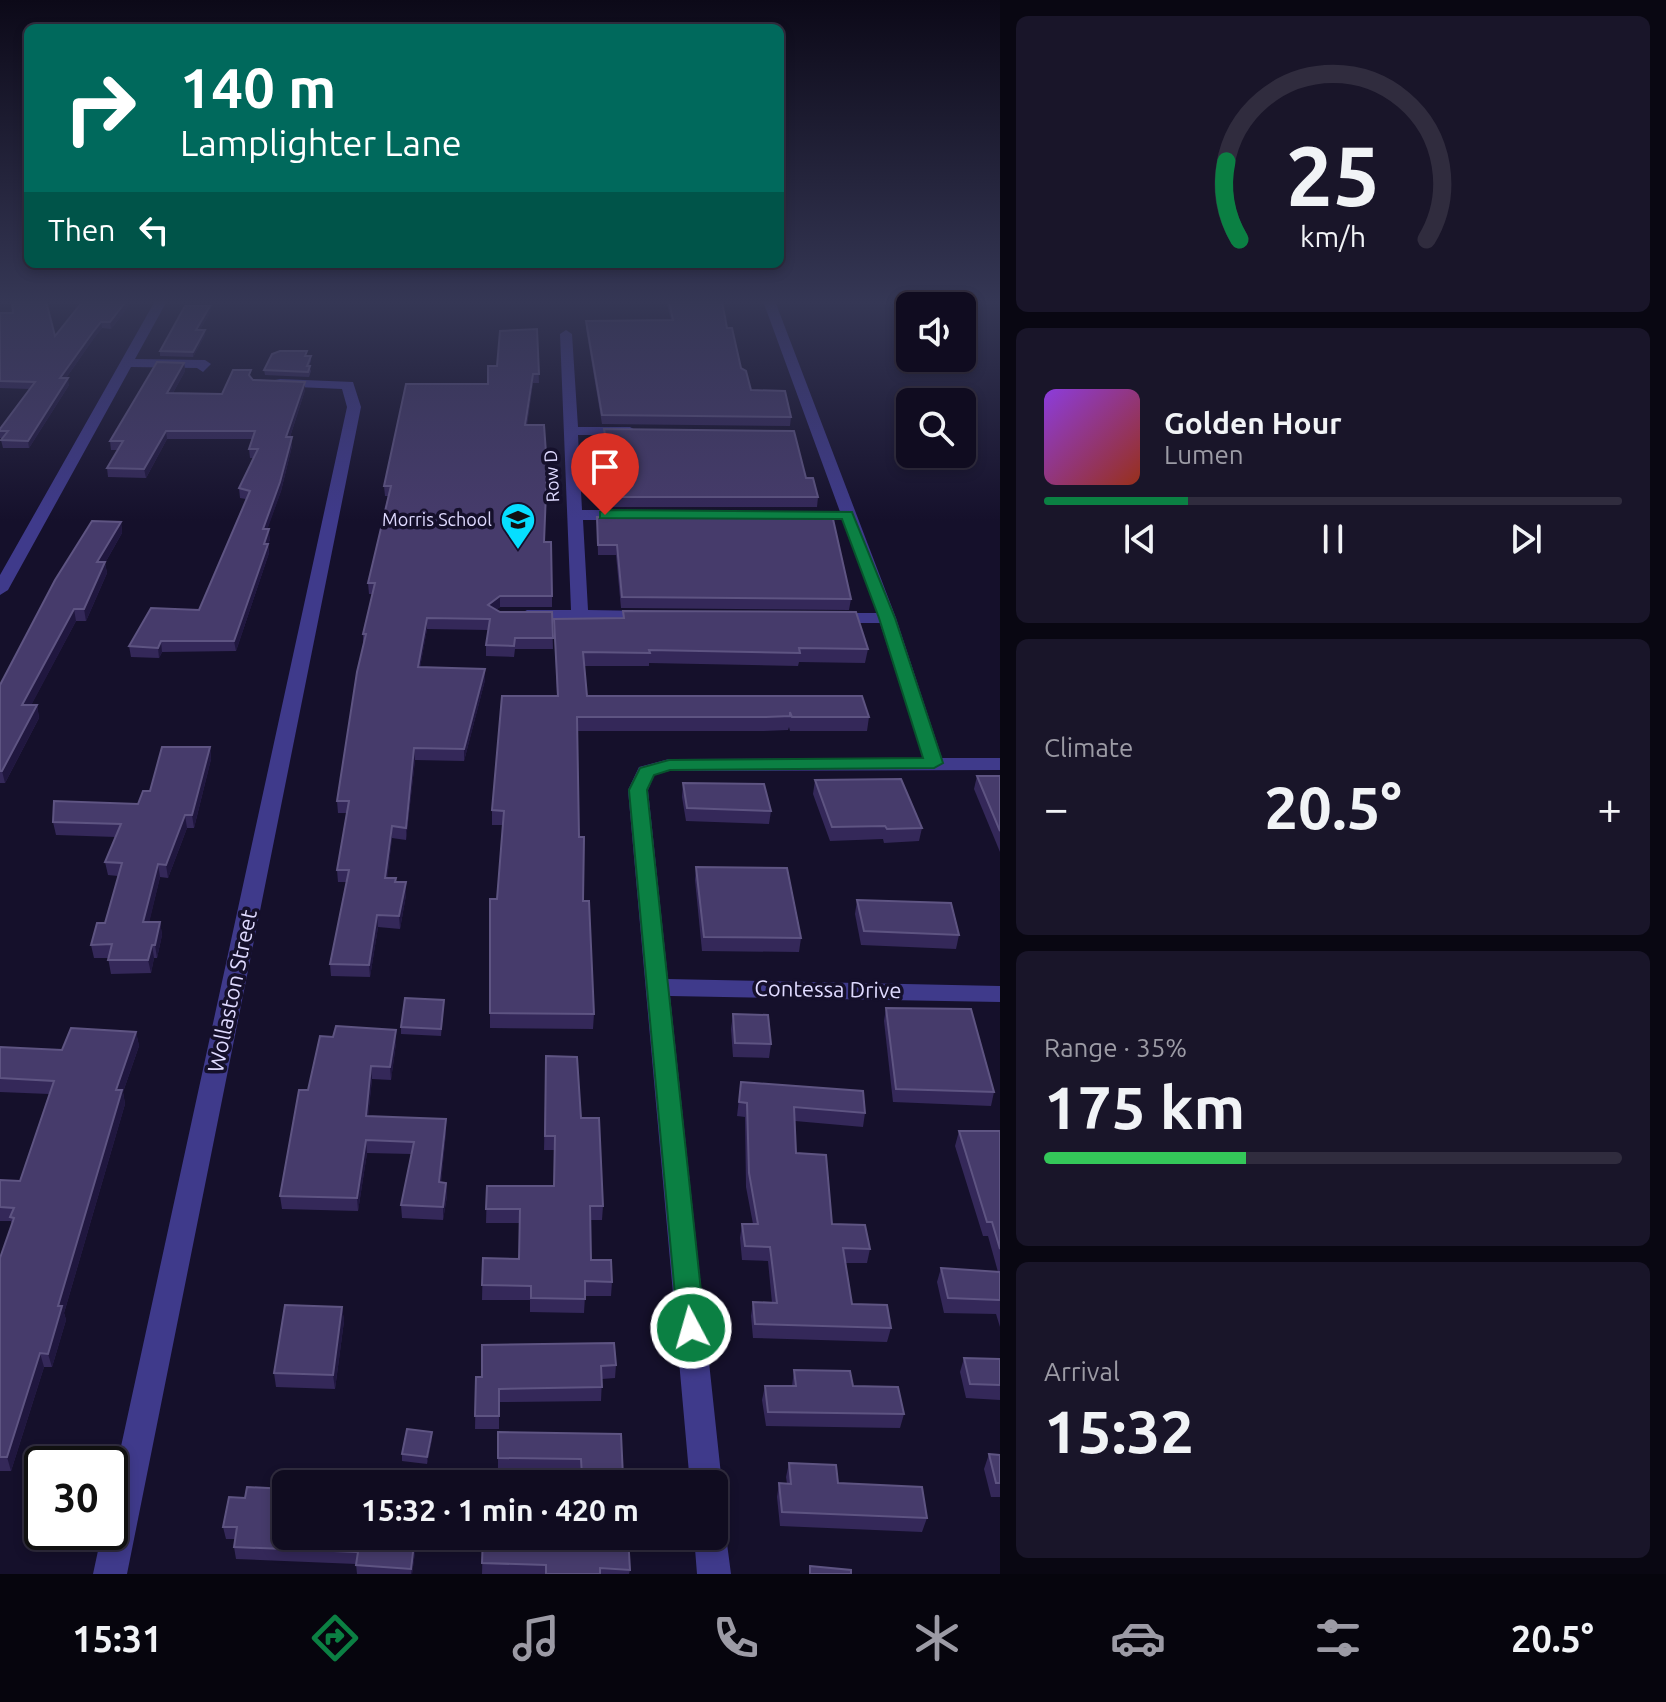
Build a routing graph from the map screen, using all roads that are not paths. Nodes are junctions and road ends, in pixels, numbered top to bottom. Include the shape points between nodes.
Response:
1 (119, 374) edge
2 (568, 374) edge
3 (793, 374) edge
4 (259, 382) edge
5 (570, 431) junction
6 (648, 431) edge
7 (574, 515) junction
8 (650, 515) edge
9 (0, 590) edge
10 (516, 615) edge
11 (580, 615) junction
12 (672, 616) edge
13 (810, 617) edge
14 (887, 618) junction
15 (934, 763) junction
16 (1000, 764) edge
17 (656, 987) junction
18 (1000, 994) edge
19 (705, 1470) edge
20 (711, 1550) edge
21 (110, 1574) edge
22 (714, 1574) edge

1 - 9 street
2 - 5 street, Row D
3 - 14 street via 840,515
4 - 21 street, Wollaston Street via 348,385 354,407
5 - 6 street
5 - 7 street, Row D
7 - 8 street
7 - 11 street, Row D
10 - 11 street
11 - 12 street
13 - 14 street
14 - 15 street
15 - 16 street
15 - 17 street via 669,765 646,771 638,790
17 - 18 street, Contessa Drive
17 - 19 street
20 - 22 street

